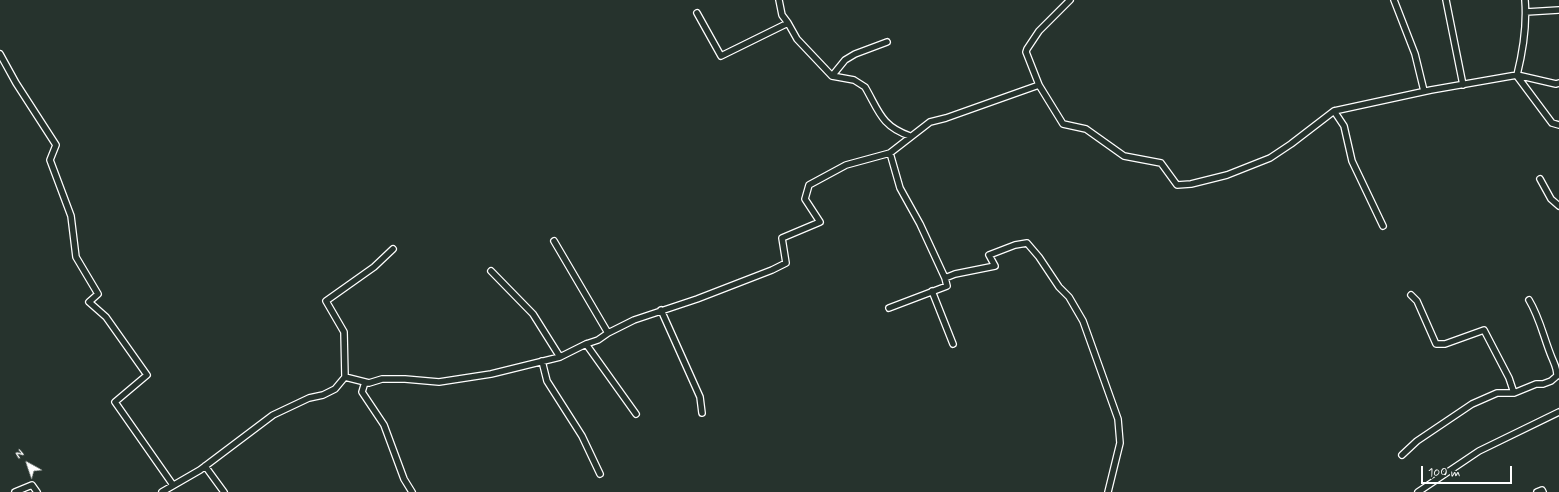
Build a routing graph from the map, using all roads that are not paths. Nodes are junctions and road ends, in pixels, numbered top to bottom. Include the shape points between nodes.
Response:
1 (779, 0) edge
2 (1070, 0) edge
3 (1394, 0) edge
4 (1446, 0) edge
5 (1524, 0) edge
6 (1559, 10) edge
7 (1526, 12) junction
8 (696, 13) dead end
9 (788, 23) junction
10 (887, 42) dead end
11 (0, 54) edge
12 (1517, 75) junction
13 (832, 76) junction
14 (1559, 83) edge
15 (1039, 85) junction
16 (1463, 85) junction
17 (1424, 91) junction
18 (1334, 111) junction
19 (1559, 125) edge
20 (910, 136) junction
21 (890, 153) junction
22 (1540, 179) dead end
23 (1559, 206) edge
24 (1383, 226) dead end
25 (554, 241) dead end
26 (393, 249) dead end
27 (491, 271) dead end
28 (945, 278) junction
29 (932, 291) junction
30 (1411, 295) dead end
31 (1529, 300) dead end
32 (888, 308) dead end
33 (661, 310) junction
34 (608, 332) junction
35 (586, 344) junction
36 (952, 344) dead end
37 (560, 357) junction
38 (542, 361) junction
39 (1558, 375) edge
40 (345, 377) junction
41 (365, 382) junction
42 (1514, 393) junction
43 (702, 412) dead end
44 (1559, 412) edge
45 (636, 414) dead end
46 (1402, 455) dead end
47 (205, 466) junction
48 (600, 474) dead end
49 (173, 485) junction
50 (15, 492) edge
51 (37, 492) edge
52 (162, 492) edge
53 (224, 492) edge
54 (412, 492) edge
55 (1108, 492) edge
56 (1418, 492) edge
57 (1537, 492) edge
58 (1543, 492) edge

1 - 9 street via 782,16
2 - 15 street via 1039,31 1027,49
3 - 17 street via 1415,54
4 - 16 street
5 - 7 street
6 - 7 street
7 - 12 street via 1524,44
8 - 9 street via 721,56
9 - 13 street via 796,38
10 - 13 street via 845,60
11 - 49 street via 56,145 50,160 71,216 76,257 98,294 89,302 106,317 148,375 115,402
12 - 14 street
12 - 16 street
12 - 19 street via 1552,123
13 - 20 street via 854,80 865,86 882,119
15 - 18 street via 1063,124 1086,129 1124,156 1162,163 1177,185 1227,175 1270,158
15 - 20 street via 930,122
16 - 17 street
17 - 18 street
18 - 24 street via 1344,126 1352,160
20 - 21 street
21 - 28 street via 900,188
21 - 33 street via 846,165 809,185 805,199 820,222 782,238 786,263 697,299
22 - 23 street via 1551,199
25 - 34 street
26 - 40 street via 326,301 344,332
27 - 37 street via 533,314
28 - 29 street via 947,286
28 - 55 street via 995,266 989,255 1015,245 1027,243 1039,257 1083,321 1118,419 1120,443
29 - 32 street
29 - 36 street
30 - 42 street via 1417,301 1436,344 1445,344 1484,330
31 - 39 street
33 - 34 street
33 - 43 street via 700,397
34 - 35 street via 598,340
35 - 37 street
35 - 45 street
37 - 38 street
38 - 41 street via 491,374 439,382 382,379
38 - 48 street via 547,381 582,436
39 - 42 street via 1551,381
40 - 41 street
40 - 47 street via 335,389 273,415
41 - 54 street via 362,392 384,425 404,479
42 - 46 street via 1497,393 1472,404 1417,441
44 - 56 street via 1479,451
47 - 49 street
47 - 53 street
49 - 52 street
50 - 51 street via 32,485
57 - 58 street

